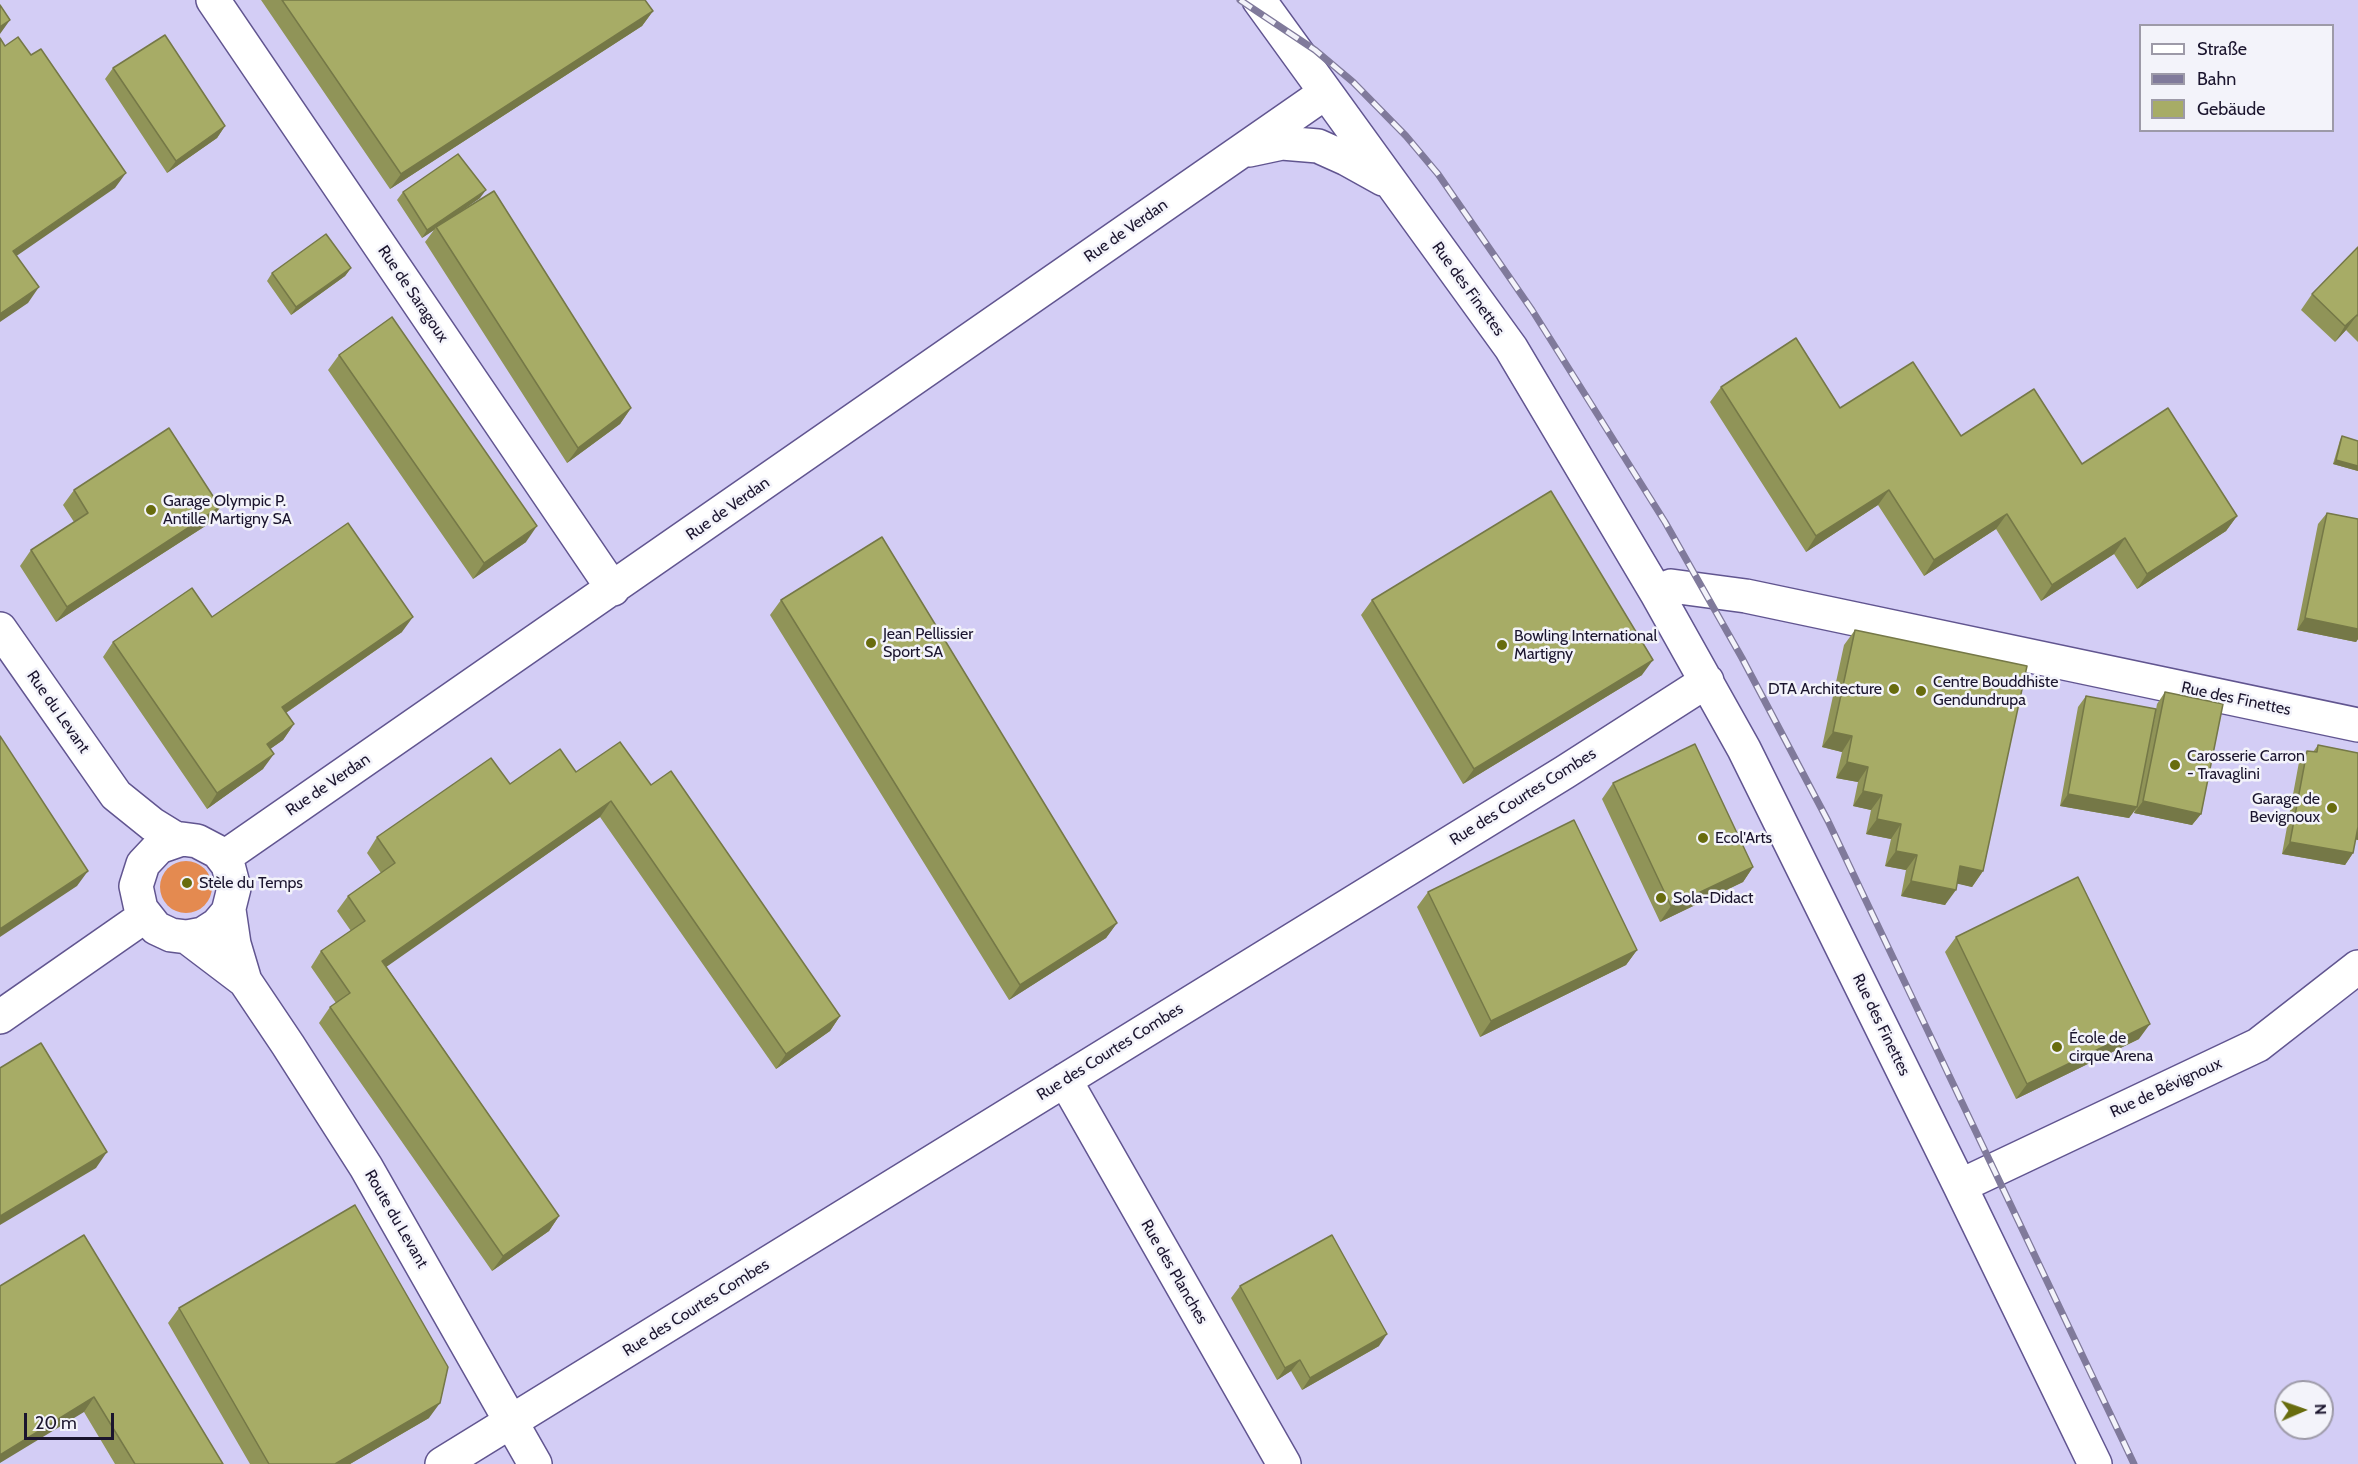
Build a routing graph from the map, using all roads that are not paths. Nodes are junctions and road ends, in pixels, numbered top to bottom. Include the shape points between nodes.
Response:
1 (213, 0) edge
2 (1259, 0) edge
3 (1325, 93) junction
4 (1230, 158) junction
5 (1392, 185) junction
6 (613, 589) junction
7 (1656, 592) junction
8 (0, 628) edge
9 (1707, 681) junction
10 (2358, 725) edge
11 (116, 795) junction
12 (178, 840) junction
13 (223, 858) junction
14 (140, 871) junction
15 (229, 910) junction
16 (145, 916) junction
17 (187, 938) junction
18 (2358, 967) edge
19 (245, 981) junction
20 (0, 1017) edge
21 (1065, 1080) junction
22 (1960, 1186) junction
23 (512, 1422) junction
24 (442, 1464) edge
25 (535, 1464) edge
26 (1284, 1464) edge
27 (2095, 1464) edge

1 - 6 street, Rue de Saragoux
2 - 3 street, Rue des Finettes
3 - 4 street, Rue de Verdan
3 - 5 street, Rue des Finettes
4 - 5 street, Rue de Verdan via 1270,144 1318,146
4 - 6 street, Rue de Verdan
5 - 7 street, Rue des Finettes via 1511,348
6 - 13 street, Rue de Verdan
7 - 9 street, Rue des Finettes
7 - 10 street, Rue des Finettes via 1671,586 1746,596
8 - 11 street, Rue du Levant
9 - 21 street, Rue des Courtes Combes
9 - 22 street, Rue des Finettes
11 - 12 street, Rue du Levant
11 - 14 street, Rue du Levant
12 - 13 street via 204,844
12 - 14 street via 153,852
13 - 15 street via 233,880
14 - 16 street via 136,894
15 - 17 street via 211,930
15 - 19 street, Route du Levant
16 - 17 street via 163,932
16 - 20 street
17 - 19 street, Route du Levant
18 - 22 street, Rue de Bévignoux via 2258,1045
19 - 23 street, Route du Levant via 366,1167
21 - 23 street, Rue des Courtes Combes
21 - 26 street, Rue des Planches
22 - 27 street, Rue des Finettes
23 - 24 street, Rue des Courtes Combes
23 - 25 street, Route du Levant

